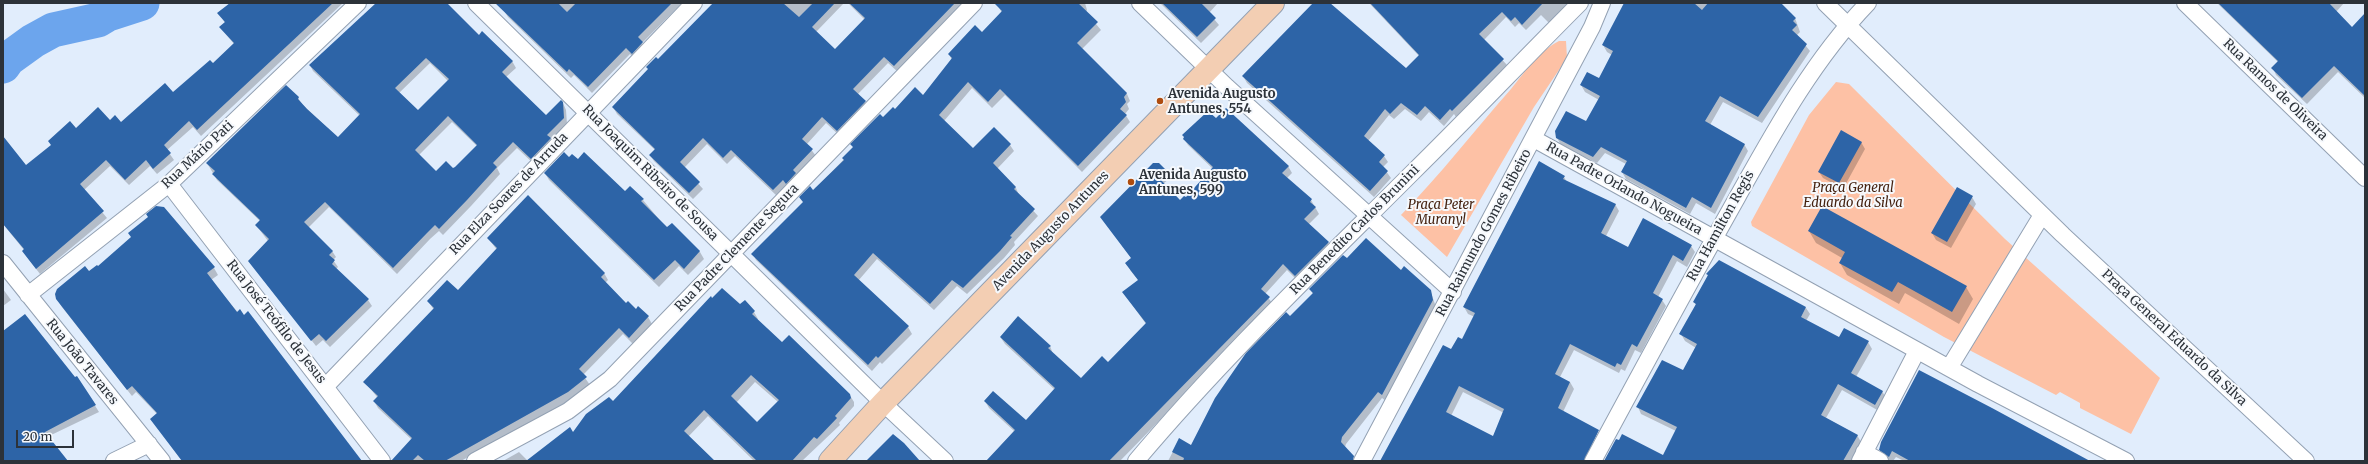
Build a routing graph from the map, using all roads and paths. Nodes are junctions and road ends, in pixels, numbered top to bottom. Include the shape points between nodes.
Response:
1 (358, 3) edge
2 (476, 3) edge
3 (694, 3) edge
4 (974, 3) edge
5 (1140, 3) edge
6 (1273, 3) edge
7 (1580, 3) edge
8 (1602, 3) edge
9 (1825, 3) edge
10 (1868, 3) edge
11 (2185, 3) edge
12 (1847, 24) junction
13 (1208, 69) junction
14 (588, 112) junction
15 (1534, 139) junction
16 (2365, 178) edge
17 (169, 184) junction
18 (2042, 214) junction
19 (1369, 215) junction
20 (1714, 238) junction
21 (731, 253) junction
22 (3, 263) edge
23 (1453, 292) junction
24 (28, 295) junction
25 (1917, 351) junction
26 (1949, 368) junction
27 (326, 386) junction
28 (883, 403) junction
29 (149, 444) junction
30 (1862, 457) edge
31 (114, 461) edge
32 (162, 461) edge
33 (382, 461) edge
34 (475, 461) edge
35 (830, 461) edge
36 (945, 461) edge
37 (1136, 461) edge
38 (1362, 461) edge
39 (1593, 461) edge
40 (1880, 461) edge
41 (2126, 461) edge
42 (2306, 461) edge

1 - 17 street, Rua Mário Pati
2 - 14 street, Rua Joaquim Ribeiro de Sousa
3 - 14 street, Rua Elza Soares de Arruda
4 - 21 street, Rua Padre Clemente Segura
5 - 13 street
6 - 13 street, Avenida Augusto Antunes
7 - 19 street, Rua Benedito Carlos Brunini
8 - 15 street, Rua Raimundo Gomes Ribeiro
9 - 12 street, Praça General Eduardo da Silva
10 - 12 street, Rua Hamilton Regis
11 - 16 street, Rua Ramos de Oliveira
12 - 18 street, Praça General Eduardo da Silva
12 - 20 street, Rua Hamilton Regis via 1809,76
13 - 19 street
13 - 28 street, Avenida Augusto Antunes
14 - 21 street, Rua Joaquim Ribeiro de Sousa
14 - 27 street, Rua Elza Soares de Arruda
15 - 20 street, Rua Padre Orlando Nogueira
15 - 23 street, Rua Raimundo Gomes Ribeiro
17 - 24 street, Rua Mário Pati
17 - 27 street, Rua José Teófilo de Jesus
18 - 26 street
18 - 42 street, Praça General Eduardo da Silva
19 - 23 street
19 - 37 street, Rua Benedito Carlos Brunini via 1221,367
20 - 25 street
20 - 39 street, Rua Hamilton Regis
21 - 28 street, Rua Joaquim Ribeiro de Sousa
21 - 34 street, Rua Padre Clemente Segura via 610,379 568,411
22 - 24 street, Rua João Tavares
23 - 38 street, Rua Raimundo Gomes Ribeiro
24 - 29 street, Rua João Tavares
25 - 26 street
25 - 30 street
26 - 41 street
27 - 33 street, Rua José Teófilo de Jesus
28 - 35 street, Avenida Augusto Antunes
28 - 36 street, Rua Joaquim Ribeiro de Sousa
29 - 31 street
29 - 32 street, Rua João Tavares
30 - 40 street

